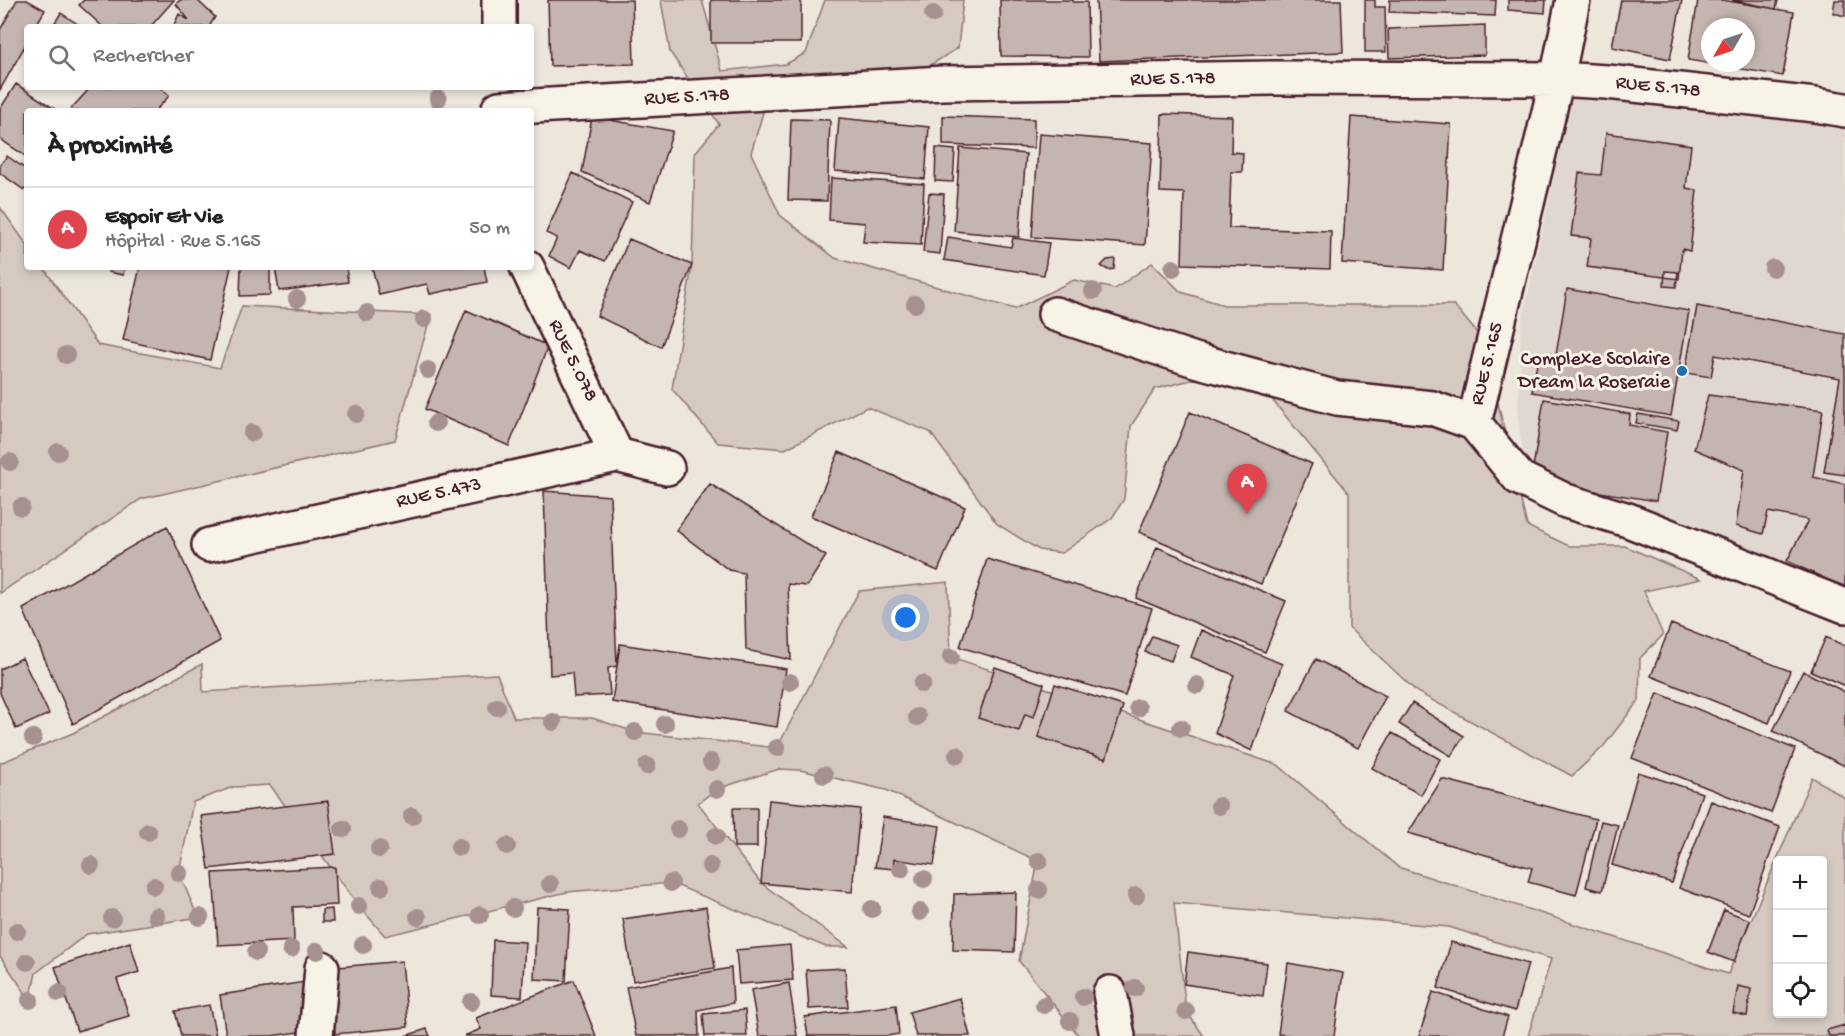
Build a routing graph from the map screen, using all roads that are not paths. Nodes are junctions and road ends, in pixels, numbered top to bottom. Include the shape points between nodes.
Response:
1 (499, 0) edge
2 (1573, 0) edge
3 (499, 24) edge
4 (1557, 79) junction
5 (499, 102) edge
6 (1845, 110) edge
7 (528, 270) edge
8 (1055, 314) dead end
9 (1474, 423) junction
10 (617, 455) junction
11 (667, 468) dead end
12 (209, 545) dead end
13 (1845, 606) edge
14 (322, 968) dead end
15 (1110, 993) dead end
16 (316, 1036) edge
17 (1118, 1036) edge

1 - 3 street
2 - 4 street, RUE 5.165
4 - 5 street, RUE 5.178 via 943,83
4 - 6 street, RUE 5.178
4 - 9 street, RUE 5.165
7 - 10 street, RUE 5.078
8 - 9 street via 1195,360 1337,398 1432,408
9 - 13 street, RUE 5.165 via 1519,478 1566,501 1628,520
10 - 11 street, RUE 5.473
10 - 12 street, RUE 5.473
14 - 16 street
15 - 17 street

